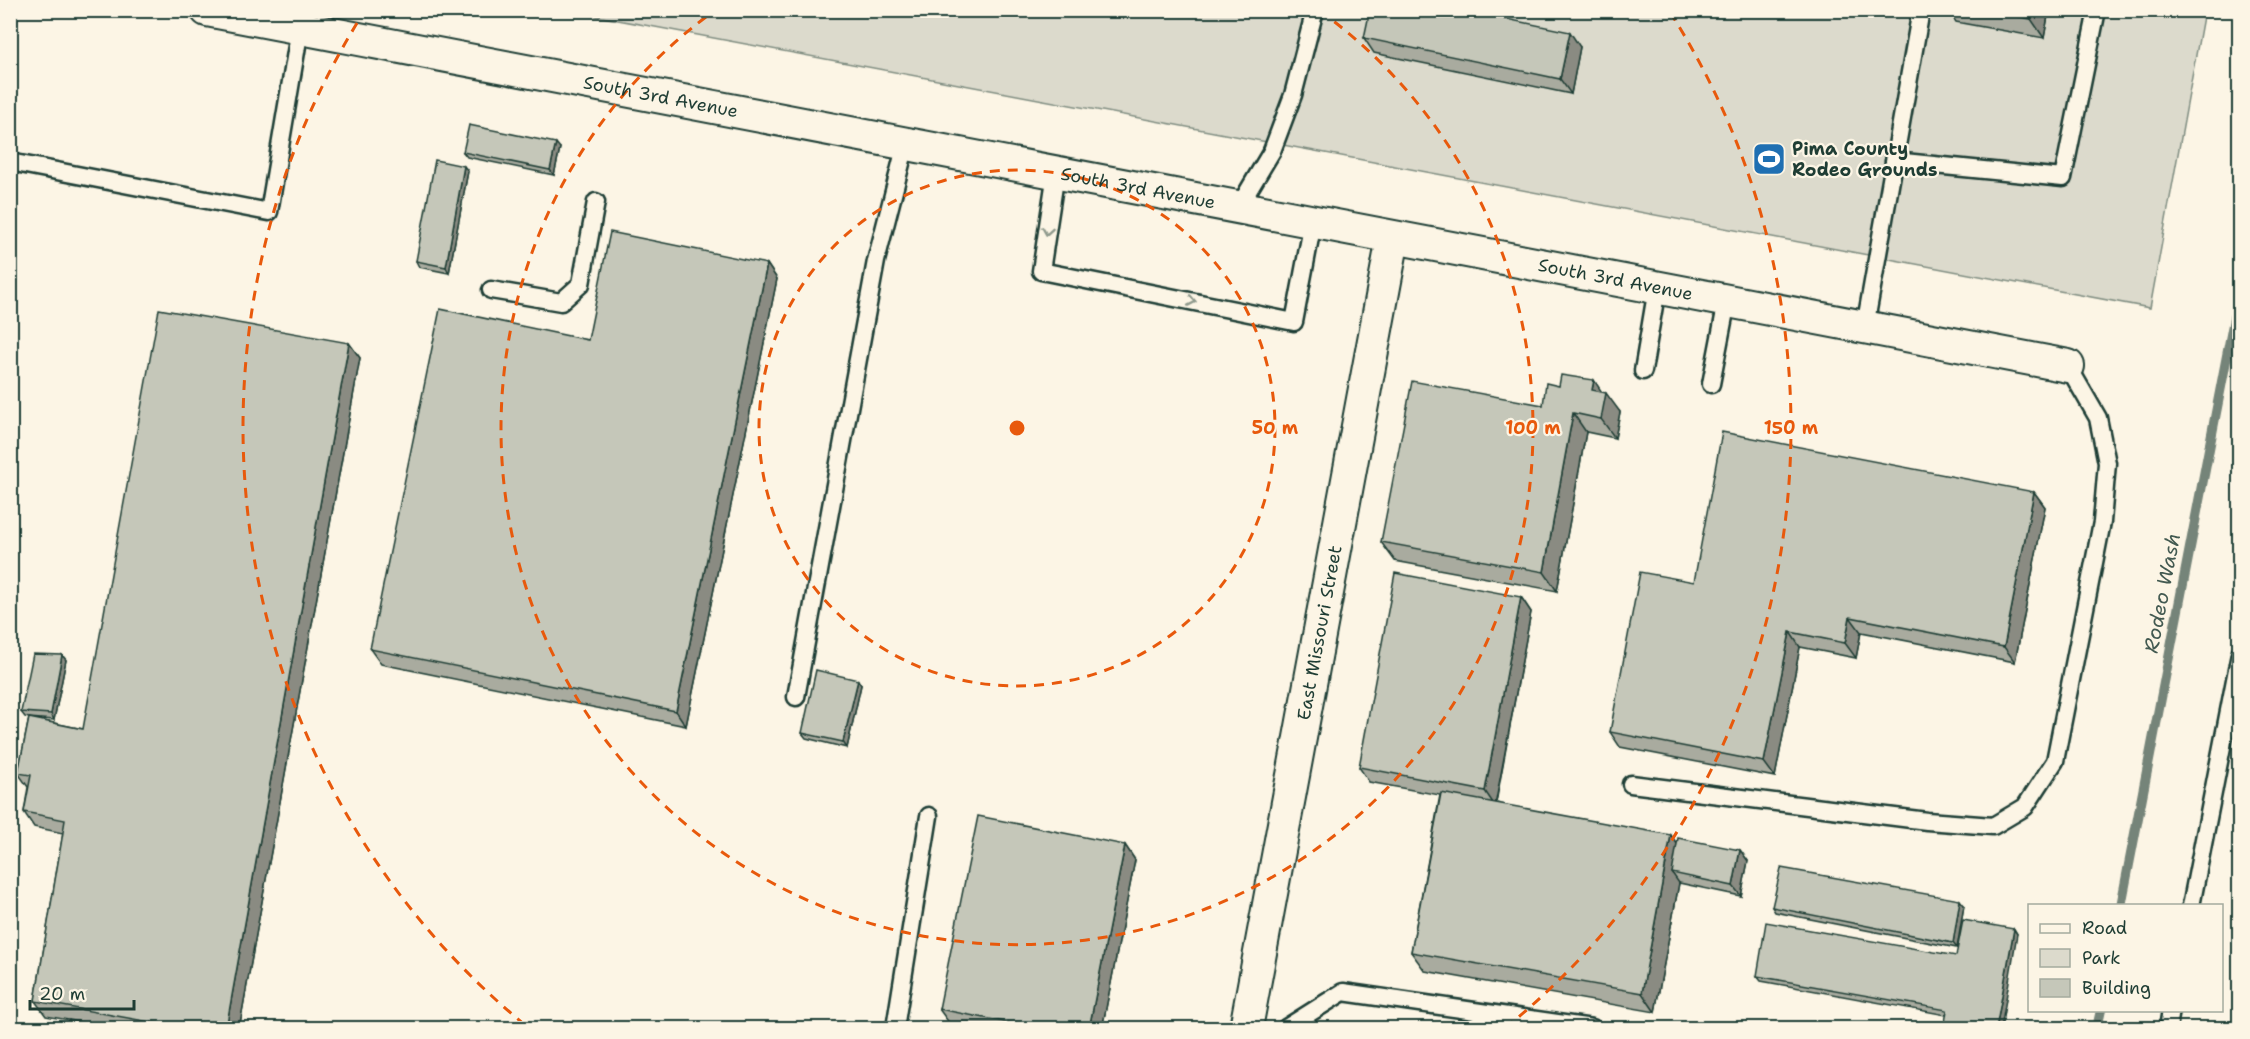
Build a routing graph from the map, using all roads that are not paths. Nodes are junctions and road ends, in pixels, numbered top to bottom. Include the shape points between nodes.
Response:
1 (207, 10) edge
2 (1315, 10) edge
3 (1921, 10) edge
4 (2097, 10) edge
5 (300, 28) junction
6 (906, 144) junction
7 (1894, 161) junction
8 (10, 162) edge
9 (1056, 173) junction
10 (596, 202) dead end
11 (1238, 208) junction
12 (1314, 222) junction
13 (1393, 238) junction
14 (1657, 288) junction
15 (491, 290) dead end
16 (1727, 301) junction
17 (1865, 327) junction
18 (2068, 366) joint
19 (1643, 371) dead end
20 (1711, 384) dead end
21 (2240, 654) edge
22 (796, 697) dead end
23 (1631, 783) dead end
24 (929, 816) dead end
25 (2191, 904) edge
26 (2171, 1012) edge
27 (895, 1029) edge
28 (1246, 1029) edge
29 (1286, 1029) edge
30 (1592, 1029) edge
31 (2168, 1029) edge

1 - 5 street, South 3rd Avenue
2 - 11 lane via 1293,95 1272,151
3 - 7 lane
4 - 7 lane via 2063,178
5 - 6 street, South 3rd Avenue
5 - 8 lane via 268,212
6 - 9 street, South 3rd Avenue
6 - 22 lane via 876,261
7 - 17 lane
9 - 11 street, South 3rd Avenue
9 -> 12 lane via 1041,272 1294,322
10 - 15 lane via 581,284 561,302
11 - 12 street, South 3rd Avenue
12 - 13 street, South 3rd Avenue
13 - 14 street, South 3rd Avenue
13 - 28 street, East Missouri Street
14 - 16 street, South 3rd Avenue
14 - 19 lane
16 - 17 street, South 3rd Avenue
16 - 20 lane
17 - 18 street, South 3rd Avenue
18 - 23 lane via 2098,417 2107,463 2102,522 2055,761 2025,807 1993,826
21 - 25 lane
24 - 27 lane
26 - 31 lane
29 - 30 lane via 1343,992

